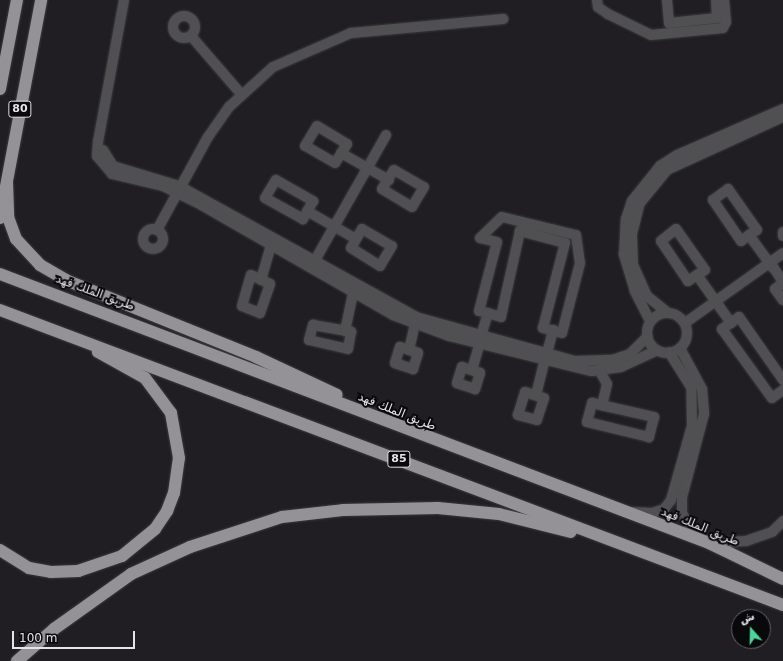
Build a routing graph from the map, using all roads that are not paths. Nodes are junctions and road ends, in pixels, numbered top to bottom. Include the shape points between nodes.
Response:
1 (40, 0) edge
2 (124, 0) edge
3 (131, 0) edge
4 (597, 0) edge
5 (667, 0) edge
6 (716, 0) edge
7 (724, 0) edge
8 (16, 3) edge
9 (503, 18) dead end
10 (191, 36) dead end
11 (0, 57) edge
12 (0, 89) edge
13 (240, 94) junction
14 (783, 109) edge
15 (783, 117) edge
16 (386, 135) dead end
17 (341, 153) dead end
18 (368, 168) junction
19 (388, 180) dead end
20 (7, 182) junction
21 (177, 189) junction
22 (307, 211) junction
23 (0, 218) edge
24 (334, 227) junction
25 (157, 230) dead end
26 (783, 232) edge
27 (749, 235) junction
28 (783, 236) edge
29 (356, 239) dead end
30 (271, 245) junction
31 (783, 253) edge
32 (314, 262) junction
33 (770, 264) junction
34 (0, 274) edge
35 (697, 275) junction
36 (261, 280) dead end
37 (783, 283) edge
38 (353, 293) junction
39 (716, 300) junction
40 (783, 300) edge
41 (0, 310) edge
42 (488, 313) junction
43 (668, 313) junction
44 (650, 321) junction
45 (34, 322) junction
46 (685, 323) junction
47 (731, 323) junction
48 (415, 325) junction
49 (553, 330) junction
50 (345, 331) dead end
51 (648, 336) junction
52 (480, 340) junction
53 (680, 348) junction
54 (409, 350) dead end
55 (658, 350) junction
56 (669, 352) junction
57 (545, 357) junction
58 (472, 370) dead end
59 (599, 370) junction
60 (783, 380) edge
61 (783, 390) edge
62 (536, 395) dead end
63 (602, 405) junction
64 (444, 445) junction
65 (621, 512) junction
66 (783, 521) edge
67 (709, 543) junction
68 (0, 550) edge
69 (661, 558) junction
70 (780, 577) edge
71 (783, 605) edge
72 (17, 661) edge

1 - 20 highway, 80
2 - 21 street via 98,156 112,174
3 - 21 street via 104,141 105,157 113,166
4 - 7 street via 598,7 608,14 651,35 723,28 726,22
5 - 6 street via 669,23 717,18
8 - 11 highway
8 - 12 highway, 80
9 - 13 street via 351,33 274,67
10 - 13 street
13 - 21 street via 208,137
14 - 44 street via 677,155 660,166 632,201 626,219 624,254 635,291
15 - 43 street via 667,170 640,203 632,234 633,265 647,296
16 - 18 street
17 - 18 street
18 - 19 street
18 - 24 street
20 - 23 highway, 80
20 - 64 highway via 8,217 16,238 27,253 54,273 256,357
21 - 25 street
21 - 30 street
21 - 32 street
22 - 22 street via 303,219 266,198 276,180 313,201
22 - 24 street
24 - 29 street
24 - 32 street
26 - 28 street
27 - 27 street via 741,241 713,200 728,189 757,230
27 - 33 street
30 - 36 street
30 - 38 street
31 - 33 street
32 - 52 street via 416,317
33 - 37 street
33 - 39 street
34 - 64 highway, طريق الملك فهد / 85
35 - 35 street via 688,281 661,240 676,229 705,270
35 - 39 street
37 - 40 street via 775,289
38 - 48 street
38 - 50 street
39 - 46 street
39 - 47 street
41 - 45 highway, 85
42 - 49 street via 501,317 520,231 565,243 543,328
42 - 49 street via 479,311 497,242 480,238 502,217 576,235 580,263 562,333
42 - 52 street
43 - 44 street via 660,313
43 - 46 street via 673,313
44 - 51 street
45 - 68 highway via 131,368 145,378 171,413 177,434 178,475 167,511 155,528 132,549 102,565 51,572 29,568
45 - 69 highway, 85
46 - 53 street via 688,332
47 - 60 street via 740,317
47 - 61 street via 722,329 772,398
48 - 52 street
48 - 54 street
49 - 57 street
51 - 55 street
51 - 57 street via 630,354 594,363
52 - 57 street
52 - 58 street
53 - 56 street
53 - 67 street via 702,389 704,414 682,497 682,513 691,529
55 - 56 street
55 - 59 street via 621,366
56 - 65 street via 691,387 694,404 692,426 671,500 664,509 652,513
57 - 59 street via 573,369
57 - 62 street
59 - 63 street via 606,384
63 - 63 street via 592,403 587,422 649,437 654,417
64 - 65 highway, طريق الملك فهد / 85
65 - 67 highway, طريق الملك فهد / 85
66 - 67 street via 772,532 758,537
67 - 70 highway, طريق الملك فهد / 85
69 - 71 highway, 85
69 - 72 highway via 499,514 395,507 282,517 190,547 131,574 54,629

